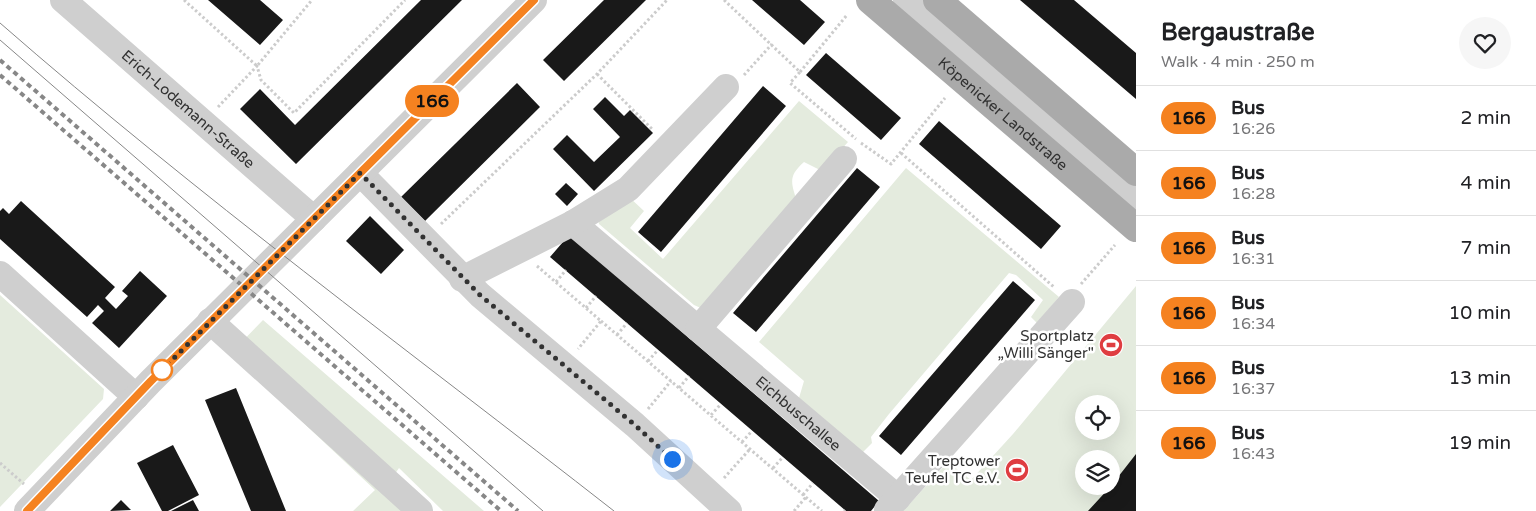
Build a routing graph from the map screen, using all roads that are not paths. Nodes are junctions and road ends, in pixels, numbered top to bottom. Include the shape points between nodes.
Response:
1 (63, 0) edge
2 (534, 0) edge
3 (870, 0) edge
4 (906, 0) edge
5 (937, 0) edge
6 (726, 87) road end
7 (844, 158) dead end
8 (1136, 172) edge
9 (360, 173) junction
10 (1136, 198) edge
11 (314, 219) junction
12 (573, 223) junction
13 (1136, 228) edge
14 (0, 274) edge
15 (462, 279) junction
16 (1072, 302) road end
17 (210, 321) junction
18 (698, 329) junction
19 (136, 397) junction
20 (892, 505) edge
21 (28, 511) edge
22 (420, 511) edge
23 (729, 511) edge

1 - 11 street, Erich-Lodemann-Straße
2 - 9 street
3 - 13 main road, Köpenicker Landstraße
4 - 10 street
5 - 8 main road
6 - 12 street via 628,189
7 - 18 street
9 - 11 street
9 - 15 street
11 - 17 street
12 - 15 street
12 - 18 street, Eichbuschallee
14 - 19 street
15 - 23 street via 635,425
16 - 20 street, Eichbuschallee
17 - 19 street
17 - 22 street
18 - 20 street, Eichbuschallee
19 - 21 street

